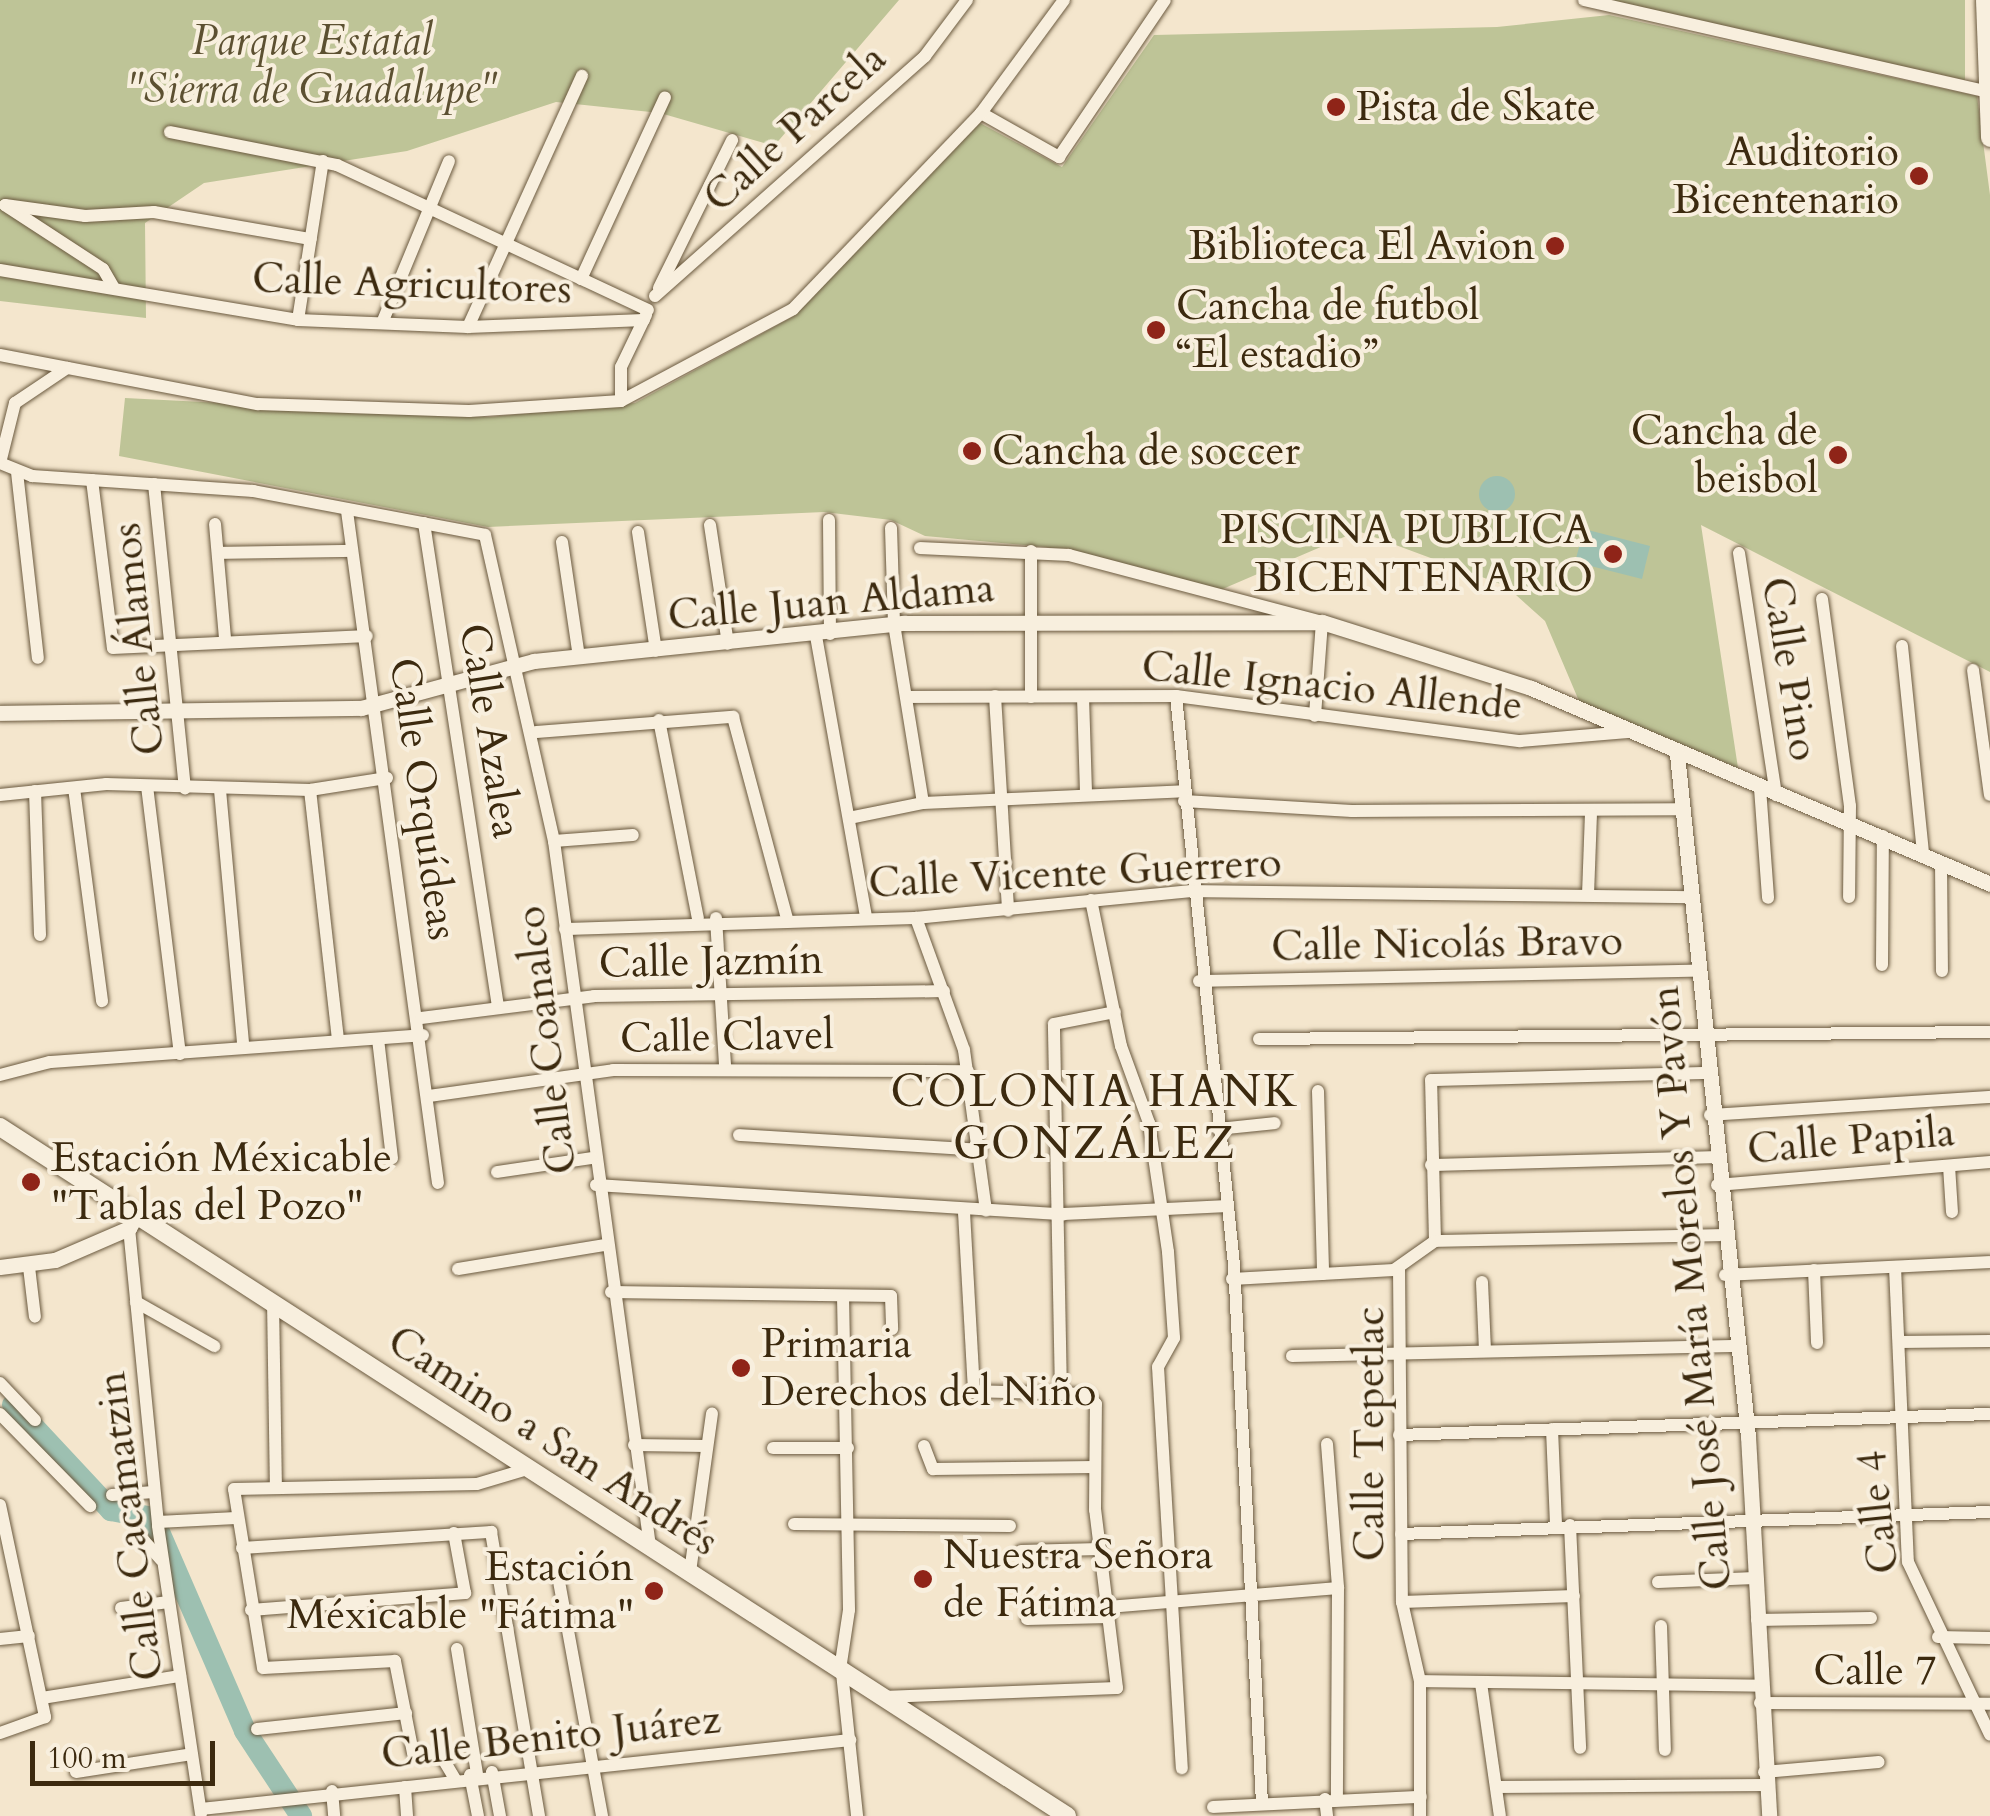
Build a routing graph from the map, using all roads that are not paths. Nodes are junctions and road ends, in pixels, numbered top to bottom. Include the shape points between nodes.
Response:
1 (967, 0) edge
2 (1064, 0) edge
3 (1165, 0) edge
4 (1584, 0) edge
5 (1985, 0) edge
6 (582, 76) dead end
7 (1988, 92) edge
8 (665, 97) dead end
9 (981, 114) junction
10 (170, 132) dead end
11 (1990, 138) edge
12 (732, 140) dead end
13 (323, 160) junction
14 (449, 161) dead end
15 (432, 206) junction
16 (310, 239) junction
17 (505, 246) junction
18 (0, 270) edge
19 (581, 279) junction
20 (114, 288) junction
21 (655, 296) junction
22 (646, 315) junction
23 (298, 320) junction
24 (382, 323) junction
25 (468, 327) junction
26 (0, 355) edge
27 (68, 368) junction
28 (621, 401) junction
29 (0, 463) edge
30 (18, 472) junction
31 (92, 480) junction
32 (154, 484) junction
33 (347, 511) junction
34 (829, 520) dead end
35 (424, 523) junction
36 (215, 524) dead end
37 (710, 525) dead end
38 (891, 528) dead end
39 (638, 532) dead end
40 (562, 542) dead end
41 (920, 548) dead end
42 (352, 551) junction
43 (1031, 551) junction
44 (218, 553) junction
45 (1740, 553) dead end
46 (1822, 598) dead end
47 (1030, 622) junction
48 (1322, 622) junction
49 (894, 624) junction
50 (823, 635) junction
51 (367, 636) junction
52 (225, 639) junction
53 (172, 640) junction
54 (728, 644) junction
55 (1902, 646) dead end
56 (656, 651) junction
57 (579, 657) junction
58 (38, 658) dead end
59 (519, 664) junction
60 (1973, 670) dead end
61 (452, 682) junction
62 (996, 696) junction
63 (1083, 696) junction
64 (1176, 696) junction
65 (1030, 697) junction
66 (907, 698) junction
67 (377, 704) junction
68 (0, 713) edge
69 (180, 714) junction
70 (1315, 716) junction
71 (1984, 717) edge
72 (659, 720) junction
73 (536, 732) junction
74 (1628, 732) junction
75 (1677, 754) junction
76 (387, 778) junction
77 (147, 786) junction
78 (74, 788) junction
79 (185, 788) junction
80 (220, 790) junction
81 (310, 790) junction
82 (35, 791) junction
83 (1768, 792) junction
84 (0, 795) edge
85 (1086, 795) junction
86 (1990, 795) edge
87 (1184, 796) junction
88 (1001, 800) junction
89 (923, 804) junction
90 (1682, 809) junction
91 (1591, 814) junction
92 (849, 818) junction
93 (1848, 821) junction
94 (633, 835) dead end
95 (1883, 836) junction
96 (554, 840) junction
97 (1923, 854) junction
98 (1941, 862) junction
99 (1990, 884) edge
100 (1191, 891) junction
101 (1588, 895) junction
102 (1689, 897) junction
103 (1849, 897) dead end
104 (1768, 898) dead end
105 (1091, 900) junction
106 (1008, 911) junction
107 (698, 918) junction
108 (716, 918) junction
109 (787, 918) junction
110 (866, 918) junction
111 (916, 918) junction
112 (566, 929) junction
113 (40, 935) dead end
114 (1882, 966) dead end
115 (1942, 970) dead end
116 (1696, 972) junction
117 (1198, 981) junction
118 (944, 991) junction
119 (720, 992) junction
120 (574, 999) junction
121 (102, 1001) dead end
122 (498, 1008) junction
123 (1115, 1012) junction
124 (421, 1018) junction
125 (1990, 1032) edge
126 (423, 1035) junction
127 (378, 1038) junction
128 (1258, 1038) dead end
129 (1703, 1038) junction
130 (338, 1040) junction
131 (243, 1046) junction
132 (180, 1054) junction
133 (725, 1066) junction
134 (968, 1071) junction
135 (1706, 1073) junction
136 (0, 1074) edge
137 (582, 1075) junction
138 (1318, 1091) dead end
139 (428, 1096) junction
140 (1990, 1097) edge
141 (1710, 1115) junction
142 (1276, 1123) dead end
143 (0, 1127) edge
144 (1218, 1129) junction
145 (739, 1135) dead end
146 (981, 1150) junction
147 (1714, 1157) junction
148 (392, 1158) dead end
149 (592, 1158) junction
150 (1990, 1162) edge
151 (1431, 1165) junction
152 (1949, 1166) junction
153 (497, 1172) dead end
154 (438, 1183) dead end
155 (596, 1184) junction
156 (1716, 1185) junction
157 (1228, 1206) junction
158 (964, 1210) junction
159 (1163, 1210) junction
160 (986, 1211) junction
161 (1952, 1212) dead end
162 (1062, 1214) junction
163 (133, 1221) junction
164 (1720, 1235) junction
165 (1435, 1241) junction
166 (604, 1245) junction
167 (1990, 1262) edge
168 (0, 1267) edge
169 (29, 1267) junction
170 (1895, 1267) junction
171 (1399, 1268) junction
172 (458, 1269) dead end
173 (1814, 1270) junction
174 (1322, 1274) junction
175 (1724, 1275) junction
176 (1232, 1279) junction
177 (1482, 1282) dead end
178 (611, 1292) junction
179 (843, 1296) junction
180 (273, 1300) junction
181 (136, 1302) junction
182 (36, 1318) dead end
183 (892, 1329) dead end
184 (1899, 1342) junction
185 (1990, 1342) edge
186 (1817, 1343) dead end
187 (214, 1346) dead end
188 (1732, 1346) junction
189 (1400, 1350) junction
190 (1486, 1351) junction
191 (1292, 1356) dead end
192 (0, 1383) edge
193 (1061, 1394) junction
194 (0, 1414) edge
195 (712, 1414) dead end
196 (1990, 1414) edge
197 (1902, 1415) junction
198 (35, 1420) dead end
199 (1743, 1420) junction
200 (1552, 1430) junction
201 (1399, 1435) junction
202 (1327, 1444) dead end
203 (634, 1445) junction
204 (707, 1446) junction
205 (924, 1446) dead end
206 (774, 1448) dead end
207 (848, 1448) junction
208 (1094, 1467) junction
209 (531, 1468) junction
210 (276, 1484) junction
211 (154, 1492) junction
212 (112, 1496) dead end
213 (0, 1505) edge
214 (90, 1506) dead end
215 (1990, 1512) edge
216 (1904, 1513) junction
217 (236, 1518) junction
218 (1751, 1519) junction
219 (158, 1524) junction
220 (794, 1524) dead end
221 (850, 1524) junction
222 (1010, 1526) dead end
223 (1563, 1526) junction
224 (454, 1532) junction
225 (137, 1534) dead end
226 (1401, 1534) junction
227 (650, 1546) junction
228 (4, 1547) edge
229 (242, 1548) junction
230 (1100, 1549) junction
231 (1021, 1551) dead end
232 (163, 1558) junction
233 (690, 1572) junction
234 (558, 1576) dead end
235 (1754, 1578) junction
236 (1658, 1582) dead end
237 (1338, 1588) junction
238 (1250, 1596) junction
239 (1574, 1596) junction
240 (1174, 1600) junction
241 (169, 1602) junction
242 (1402, 1602) junction
243 (121, 1608) dead end
244 (251, 1610) junction
245 (1109, 1612) junction
246 (1872, 1618) dead end
247 (1026, 1619) dead end
248 (1757, 1620) junction
249 (1661, 1626) dead end
250 (28, 1636) junction
251 (1938, 1636) junction
252 (1990, 1638) edge
253 (0, 1639) edge
254 (456, 1649) dead end
255 (842, 1671) junction
256 (180, 1676) junction
257 (1420, 1681) junction
258 (1576, 1681) junction
259 (1663, 1682) junction
260 (1481, 1683) junction
261 (1760, 1694) junction
262 (883, 1696) junction
263 (42, 1698) junction
264 (1974, 1704) junction
265 (1990, 1704) edge
266 (406, 1713) junction
267 (257, 1729) dead end
268 (0, 1733) edge
269 (1990, 1734) edge
270 (850, 1740) junction
271 (1580, 1748) dead end
272 (1666, 1750) dead end
273 (192, 1754) junction
274 (595, 1762) junction
275 (1879, 1762) dead end
276 (1182, 1768) dead end
277 (532, 1769) junction
278 (76, 1772) dead end
279 (492, 1772) junction
280 (474, 1775) junction
281 (1765, 1778) junction
282 (454, 1779) junction
283 (405, 1787) junction
284 (1497, 1787) junction
285 (332, 1791) junction
286 (1420, 1798) junction
287 (1331, 1799) junction
288 (1262, 1803) junction
289 (1212, 1807) dead end
290 (201, 1812) edge
291 (334, 1816) edge
292 (406, 1816) edge
293 (478, 1816) edge
294 (500, 1816) edge
295 (539, 1816) edge
296 (602, 1816) edge
297 (857, 1816) edge
298 (1067, 1816) edge
299 (1327, 1816) edge
300 (1420, 1816) edge
301 (1500, 1816) edge
302 (1769, 1816) edge

1 - 21 street, Calle Parcela via 925,56
2 - 9 street
3 - 9 street via 1059,157
4 - 7 street
5 - 7 main road
6 - 17 street
7 - 11 main road
8 - 19 street
9 - 28 street via 793,309
10 - 13 street
12 - 21 street
13 - 15 street
13 - 16 street
14 - 15 street
15 - 17 street
15 - 24 street
16 - 20 street via 154,212 6,204 103,269
16 - 23 street
17 - 19 street
17 - 25 street
18 - 20 street, Calle Agricultores
19 - 22 street
20 - 23 street, Calle Agricultores
21 - 22 street
22 - 25 street, Calle Agricultores
22 - 28 street via 621,368
23 - 24 street, Calle Agricultores
24 - 25 street, Calle Agricultores
26 - 27 street
27 - 28 street via 258,404 468,411
27 - 29 street via 14,403
29 - 30 street
30 - 31 street
30 - 58 street
31 - 32 street
31 - 53 street via 110,645
32 - 33 street
32 - 53 street, Calle Álamos
33 - 35 street
33 - 42 street, Calle Orquídeas
34 - 50 street
35 - 59 street, Calle Coanalco via 483,533
35 - 61 street, Calle Azalea
36 - 44 street
37 - 54 street
38 - 49 street
39 - 56 street
40 - 57 street
41 - 43 street
42 - 44 street
42 - 51 street, Calle Orquídeas
43 - 47 street
43 - 48 street via 1126,566
44 - 52 street
45 - 83 street, Calle Pino
46 - 93 street
47 - 48 street, Calle Juan Aldama
47 - 49 street, Calle Juan Aldama
47 - 65 street
48 - 70 street
48 - 74 street, Calle Juan Aldama via 1478,668
49 - 50 street, Calle Juan Aldama
49 - 66 street
50 - 54 street, Calle Juan Aldama
50 - 92 street
51 - 52 street
51 - 67 street, Calle Orquídeas
52 - 53 street
53 - 69 street, Calle Álamos
54 - 56 street, Calle Juan Aldama
55 - 97 street
56 - 57 street, Calle Juan Aldama
57 - 59 street, Calle Juan Aldama
59 - 61 street, Calle Juan Aldama
59 - 73 street, Calle Coanalco
60 - 71 street
61 - 67 street, Calle Juan Aldama
61 - 122 street, Calle Azalea
62 - 65 street, Calle Ignacio Allende
62 - 66 street, Calle Ignacio Allende
62 - 88 street
63 - 64 street, Calle Ignacio Allende
63 - 65 street, Calle Ignacio Allende
63 - 85 street
64 - 70 street, Calle Ignacio Allende
64 - 87 street
66 - 89 street
67 - 69 street, Calle Juan Aldama
67 - 76 street, Calle Orquídeas
68 - 69 street, Calle Juan Aldama
69 - 79 street, Calle Álamos
70 - 74 street, Calle Ignacio Allende via 1520,741
71 - 86 street
72 - 73 street
72 - 107 street
72 - 109 street via 733,717
73 - 96 street, Calle Coanalco
74 - 75 street, Calle Juan Aldama
75 - 83 street, Calle Juan Aldama
75 - 90 street, Calle José María Morelos Y Pavón
76 - 81 street
76 - 124 street, Calle Orquídeas
77 - 78 street
77 - 79 street
77 - 132 street
78 - 82 street
78 - 121 street
79 - 80 street
80 - 81 street
80 - 131 street
81 - 130 street
82 - 84 street
82 - 113 street
83 - 93 street, Calle Juan Aldama
83 - 104 street, Calle Pino
85 - 87 street
85 - 88 street
87 - 91 street, Calle Vicente Guerrero
87 - 100 street
88 - 89 street
88 - 106 street
89 - 92 street
90 - 91 street, Calle Vicente Guerrero
90 - 102 street, Calle José María Morelos Y Pavón
91 - 101 street
92 - 110 street
93 - 95 street, Calle Juan Aldama
93 - 103 street
94 - 96 street
95 - 97 street, Calle Juan Aldama
95 - 114 street
96 - 112 street, Calle Coanalco
97 - 98 street, Calle Juan Aldama
98 - 99 street, Calle Juan Aldama
98 - 115 street
100 - 101 street, Calle Vicente Guerrero
100 - 105 street, Calle Vicente Guerrero
100 - 117 street
101 - 102 street, Calle Vicente Guerrero
102 - 116 street, Calle José María Morelos Y Pavón
105 - 106 street, Calle Vicente Guerrero
105 - 123 street
106 - 111 street, Calle Vicente Guerrero
107 - 108 street, Calle Vicente Guerrero
107 - 112 street, Calle Vicente Guerrero
108 - 109 street, Calle Vicente Guerrero
108 - 119 street
109 - 110 street, Calle Vicente Guerrero
110 - 111 street, Calle Vicente Guerrero
111 - 118 street
112 - 120 street, Calle Coanalco
116 - 117 street, Calle Nicolás Bravo
116 - 129 street, Calle José María Morelos Y Pavón
117 - 144 street
118 - 119 street, Calle Jazmín
118 - 134 street
119 - 120 street, Calle Jazmín
119 - 133 street
120 - 122 street, Calle Jazmín
120 - 137 street, Calle Coanalco
122 - 124 street, Calle Jazmín
123 - 159 street
123 - 162 street via 1054,1024
124 - 126 street, Calle Orquídeas
125 - 129 street
126 - 127 street
126 - 139 street, Calle Orquídeas
127 - 130 street
127 - 148 street
128 - 129 street
129 - 135 street, Calle José María Morelos Y Pavón
130 - 131 street
131 - 132 street
132 - 136 street
133 - 134 street, Calle Clavel
133 - 137 street, Calle Clavel
134 - 146 street
135 - 141 street, Calle José María Morelos Y Pavón
135 - 151 street via 1431,1080
137 - 139 street, Calle Clavel
137 - 149 street, Calle Coanalco
138 - 174 street
139 - 154 street, Calle Orquídeas
140 - 141 street
141 - 147 street, Calle José María Morelos Y Pavón
142 - 144 street
143 - 163 main road, Camino a San Andrés
144 - 157 street
145 - 146 street
146 - 160 street
147 - 151 street
147 - 156 street, Calle José María Morelos Y Pavón
149 - 153 street
149 - 155 street, Calle Coanalco
150 - 152 street, Calle Papila
151 - 165 street
152 - 156 street, Calle Papila
152 - 161 street
155 - 158 street
155 - 166 street, Calle Coanalco
156 - 164 street, Calle José María Morelos Y Pavón
157 - 159 street
157 - 176 street
158 - 160 street
158 - 193 street via 974,1391
159 - 162 street
159 - 240 street via 1174,1338 1158,1367
160 - 162 street
162 - 193 street
163 - 169 street
163 - 180 main road, Camino a San Andrés
163 - 181 street, Calle Cacamatzin
164 - 165 street
164 - 175 street, Calle José María Morelos Y Pavón
165 - 171 street
166 - 172 street
166 - 178 street, Calle Coanalco
167 - 170 street
168 - 169 street
169 - 182 street
170 - 173 street
170 - 184 street, Calle 4
171 - 174 street
171 - 189 street, Calle Tepetlac
173 - 175 street
173 - 186 street
174 - 176 street
175 - 188 street, Calle José María Morelos Y Pavón
176 - 238 street
177 - 190 street
178 - 179 street
178 - 203 street, Calle Coanalco
179 - 183 street via 892,1296
179 - 207 street
180 - 209 main road, Camino a San Andrés
180 - 210 street
181 - 187 street
181 - 211 street, Calle Cacamatzin
184 - 185 street
184 - 197 street, Calle 4
188 - 190 street
188 - 199 street, Calle José María Morelos Y Pavón
189 - 190 street
189 - 191 street
189 - 201 street, Calle Tepetlac
192 - 198 street
193 - 208 street via 1095,1400
194 - 214 street
195 - 204 street
196 - 197 street
197 - 199 street
197 - 216 street, Calle 4
199 - 200 street
199 - 218 street, Calle José María Morelos Y Pavón
200 - 201 street
200 - 223 street
201 - 226 street, Calle Tepetlac
202 - 237 street
203 - 204 street
203 - 227 street, Calle Coanalco
204 - 233 street
205 - 208 street via 933,1469
206 - 207 street
207 - 221 street
208 - 230 street
209 - 210 street via 476,1484
209 - 227 main road, Camino a San Andrés
210 - 217 street via 236,1486
211 - 212 street
211 - 219 street, Calle Cacamatzin
213 - 228 street
215 - 216 street
216 - 218 street
216 - 251 street, Calle 4 via 1908,1562
217 - 219 street
217 - 229 street
218 - 223 street
218 - 235 street, Calle José María Morelos Y Pavón
219 - 232 street, Calle Cacamatzin
220 - 221 street
221 - 222 street
221 - 255 street
223 - 226 street
223 - 239 street
224 - 229 street
224 - 244 street via 465,1593
224 - 277 street via 486,1530 496,1540
225 - 232 street
226 - 242 street, Calle Tepetlac
227 - 233 main road, Camino a San Andrés
228 - 250 street
229 - 244 street
230 - 231 street
230 - 245 street
232 - 241 street, Calle Cacamatzin
233 - 255 main road, Camino a San Andrés
234 - 274 street
235 - 236 street
235 - 248 street, Calle José María Morelos Y Pavón
237 - 238 street
237 - 287 street
238 - 240 street
238 - 288 street
239 - 242 street
239 - 258 street
240 - 245 street
240 - 276 street
241 - 243 street
241 - 256 street, Calle Cacamatzin
242 - 257 street, Calle Tepetlac
244 - 266 street via 262,1668 396,1661
245 - 247 street
245 - 262 street via 1115,1692
246 - 248 street
248 - 261 street, Calle José María Morelos Y Pavón
249 - 259 street
250 - 253 street
250 - 263 street
251 - 252 street
251 - 264 street, Calle 4
254 - 280 street
255 - 262 main road, Camino a San Andrés
255 - 270 street
256 - 263 street
256 - 273 street, Calle Cacamatzin
257 - 260 street, Calle 7
257 - 286 street, Calle Tepetlac
258 - 259 street, Calle 7
258 - 260 street, Calle 7
258 - 271 street
259 - 261 street, Calle 7
259 - 272 street
260 - 284 street
261 - 264 street, Calle 7
261 - 281 street, Calle José María Morelos Y Pavón
262 - 298 main road, Camino a San Andrés
263 - 268 street via 43,1724
264 - 265 street, Calle 7
264 - 269 street, Calle 4
266 - 267 street
266 - 282 street via 413,1754 442,1757
270 - 274 street, Calle Benito Juárez
270 - 297 street
273 - 278 street
273 - 290 street, Calle Cacamatzin
274 - 277 street, Calle Benito Juárez
274 - 296 street
275 - 281 street
277 - 279 street, Calle Benito Juárez
277 - 295 street
279 - 280 street, Calle Benito Juárez
279 - 294 street
280 - 282 street, Calle Benito Juárez
280 - 293 street
281 - 284 street
281 - 302 street, Calle José María Morelos Y Pavón
282 - 283 street, Calle Benito Juárez
283 - 285 street, Calle Benito Juárez
283 - 292 street
284 - 301 street
285 - 290 street, Calle Benito Juárez
285 - 291 street
286 - 287 street
286 - 300 street, Calle Tepetlac
287 - 288 street
287 - 299 street
288 - 289 street

